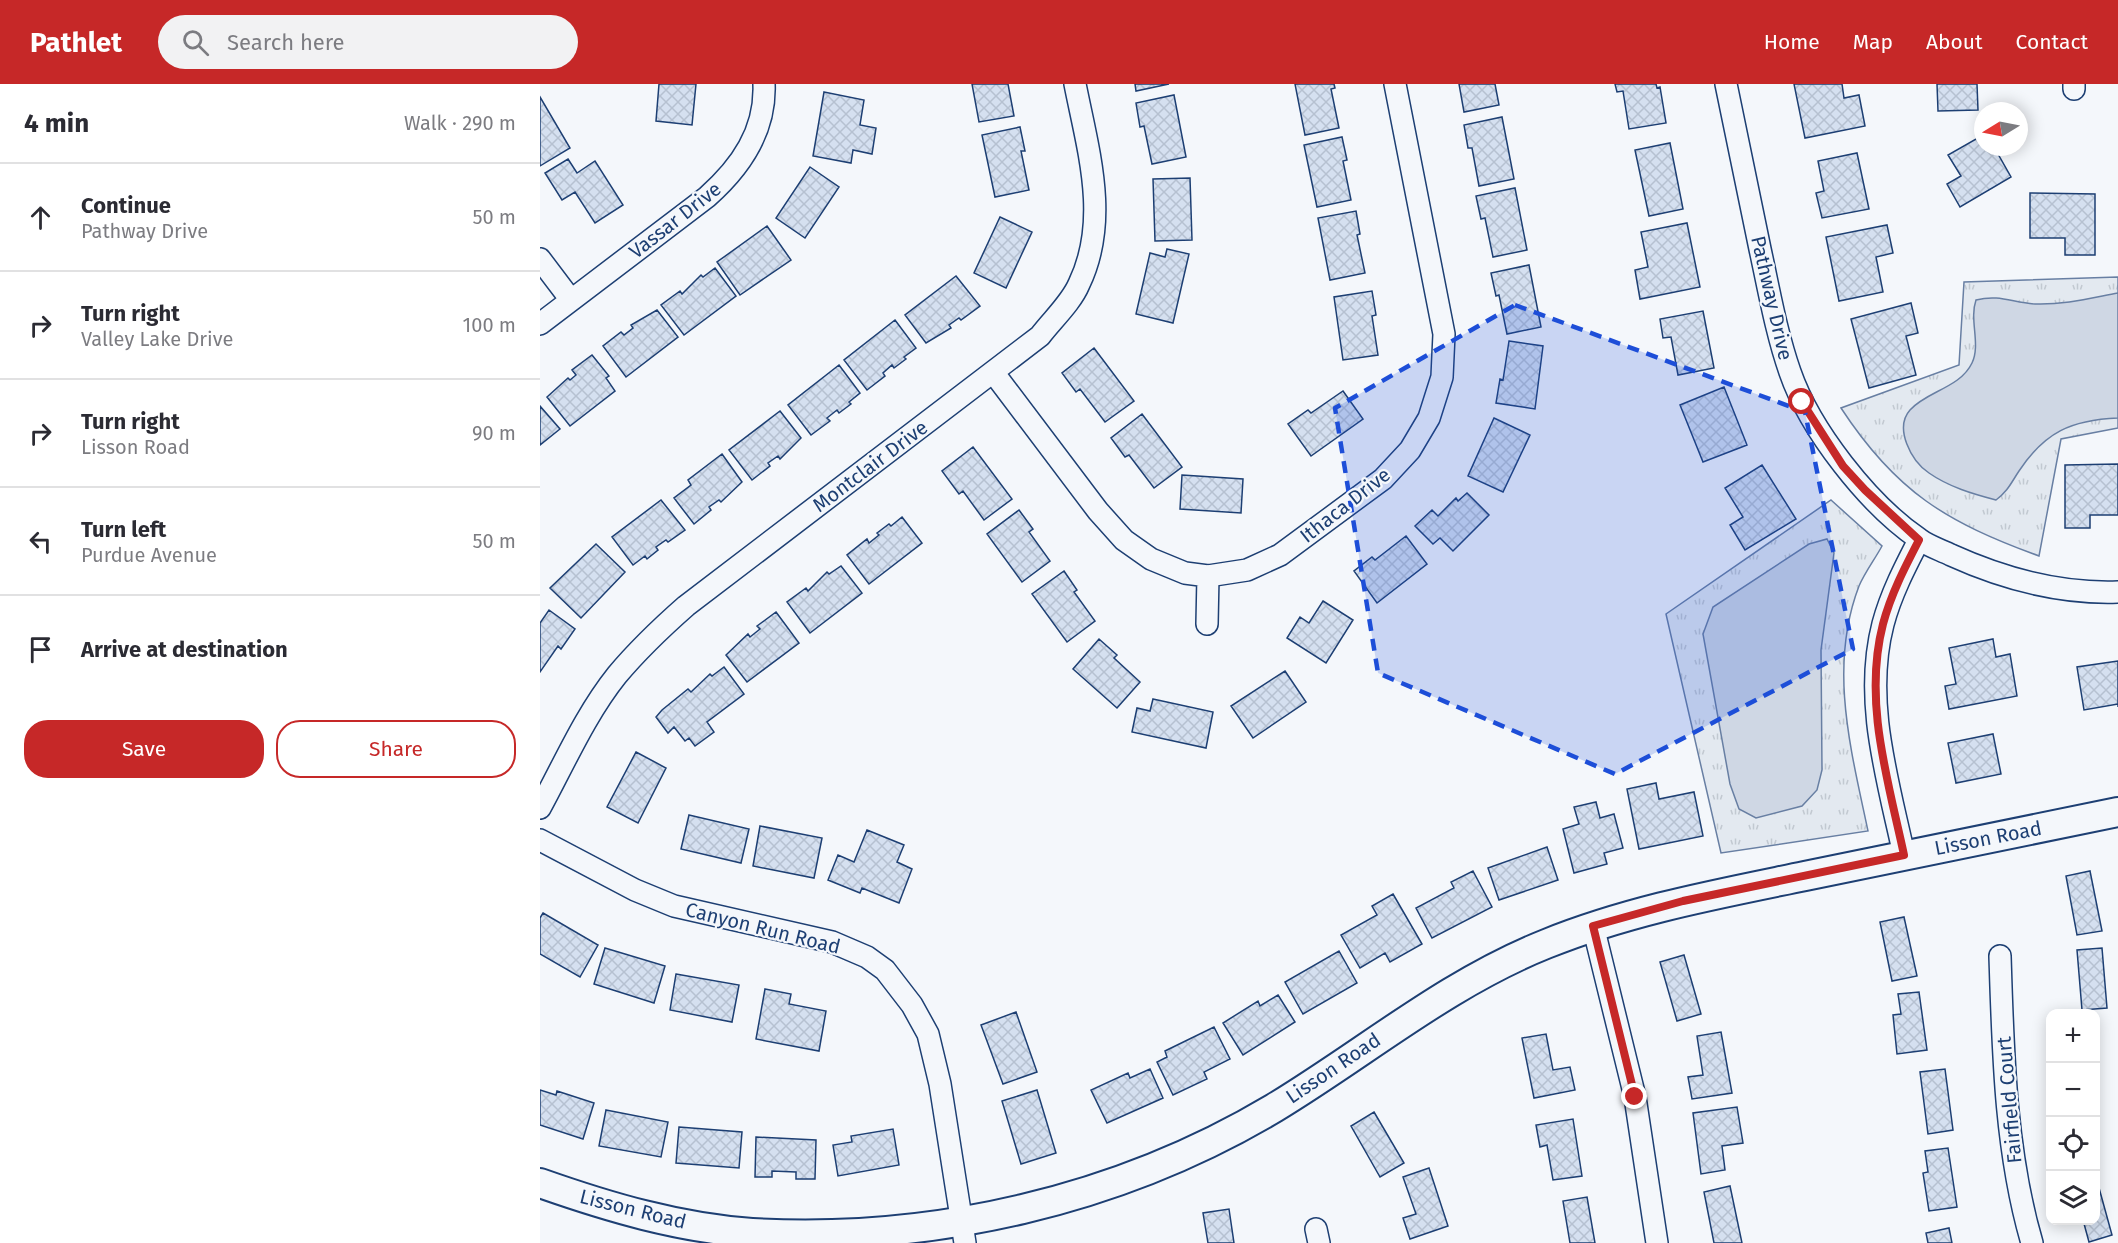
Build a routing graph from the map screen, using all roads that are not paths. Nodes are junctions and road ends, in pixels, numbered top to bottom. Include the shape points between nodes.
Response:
1 (764, 84) edge
2 (1075, 84) edge
3 (1395, 84) edge
4 (1726, 84) edge
5 (540, 259) edge
6 (571, 300) junction
7 (540, 324) edge
8 (993, 372) junction
9 (1919, 540) junction
10 (1208, 576) junction
11 (2118, 592) edge
12 (1207, 624) dead end
13 (540, 808) edge
14 (2118, 812) edge
15 (540, 840) edge
16 (1904, 855) junction
17 (1593, 926) junction
18 (2000, 956) dead end
19 (540, 1183) edge
20 (963, 1233) edge
21 (1657, 1243) edge
22 (2032, 1243) edge

1 - 6 street, Vassar Drive via 757,132 731,176
2 - 8 street, Montclair Drive via 1097,204 1090,258 1078,287 1040,336
3 - 10 street, Ithaca Drive via 1444,333 1442,377 1435,404 1410,450 1383,479 1333,517 1261,565
4 - 9 street, Pathway Drive via 1776,327 1802,402 1843,466
5 - 6 street
6 - 7 street, Vassar Drive
8 - 10 street, Ithaca Drive via 1124,540 1164,567
8 - 13 street, Montclair Drive via 649,638 615,677 587,720
9 - 11 street via 2005,576 2068,590
9 - 16 street via 1883,624 1875,688 1883,756
10 - 12 street
14 - 16 street, Lisson Road
15 - 20 street, Canyon Run Road via 674,906 832,942 867,957 885,970 928,1034 940,1084
16 - 17 street, Lisson Road via 1683,901
17 - 20 street, Lisson Road via 1499,965 1449,992 1279,1105 1171,1162 1128,1180
17 - 21 street via 1635,1097
18 - 22 street, Fairfield Court via 2012,1141 2017,1184
19 - 20 street, Lisson Road via 639,1214 750,1233

